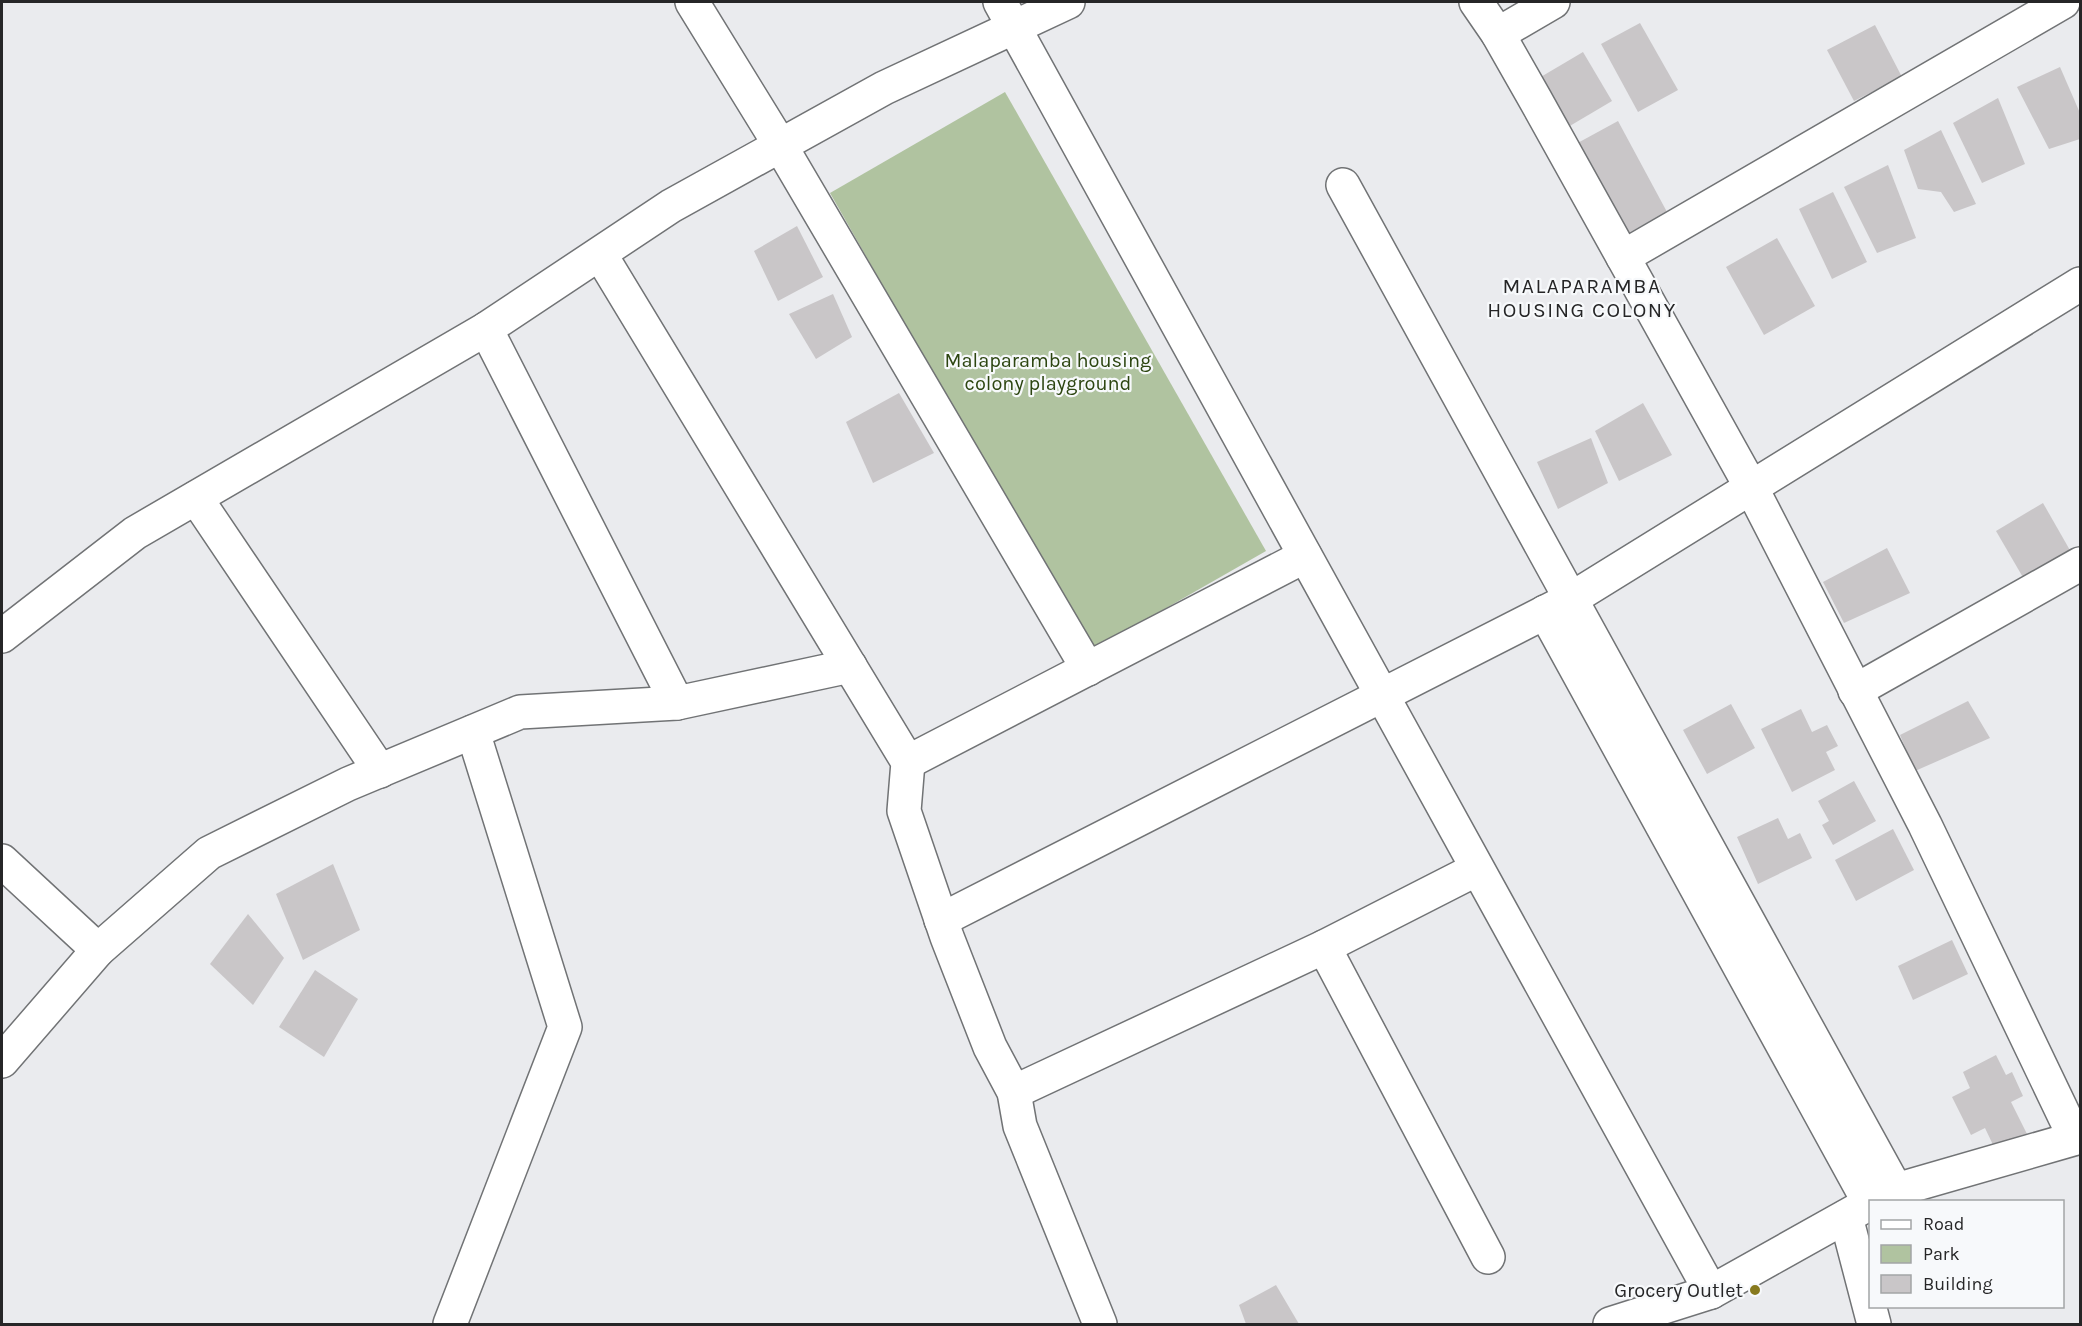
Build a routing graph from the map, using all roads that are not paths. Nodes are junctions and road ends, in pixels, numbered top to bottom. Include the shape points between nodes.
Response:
1 (692, 2) edge
2 (1068, 2) edge
3 (1476, 2) edge
4 (1553, 2) edge
5 (2063, 2) edge
6 (1007, 14) edge
7 (1498, 34) junction
8 (780, 145) junction
9 (1343, 185) dead end
10 (600, 254) junction
11 (1623, 257) junction
12 (2080, 284) edge
13 (486, 329) junction
14 (1751, 487) junction
15 (196, 498) junction
16 (1305, 556) junction
17 (2080, 564) edge
18 (1558, 605) junction
19 (2, 636) edge
20 (850, 666) junction
21 (1088, 669) junction
22 (1855, 691) junction
23 (1382, 696) junction
24 (677, 703) junction
25 (473, 732) junction
26 (908, 762) junction
27 (380, 771) junction
28 (2, 861) edge
29 (1477, 869) junction
30 (941, 920) junction
31 (1324, 947) junction
32 (98, 950) junction
33 (2, 1061) edge
34 (1014, 1092) junction
35 (2078, 1138) edge
36 (1869, 1200) edge
37 (1881, 1200) edge
38 (1869, 1204) edge
39 (1488, 1257) dead end
40 (1711, 1292) junction
41 (1874, 1308) edge
42 (450, 1324) edge
43 (1100, 1324) edge
44 (1610, 1324) edge
45 (1874, 1324) edge

1 - 8 street
2 - 6 street
3 - 7 street
4 - 7 street
5 - 11 street
6 - 8 street
6 - 16 street
7 - 11 street
8 - 10 street via 671,206
8 - 21 street
9 - 18 street
10 - 13 street
10 - 20 street
11 - 14 street
12 - 14 street
13 - 15 street
13 - 24 street
14 - 18 street
14 - 22 street
15 - 19 street via 135,533
15 - 27 street
16 - 21 street
16 - 23 street
17 - 22 street
18 - 23 street
18 - 36 street
20 - 24 street
20 - 26 street
21 - 26 street
22 - 35 street
23 - 29 street
23 - 30 street
24 - 25 street via 520,712
25 - 27 street
25 - 42 street via 565,1027
26 - 30 street via 904,811
27 - 32 street via 209,853
28 - 32 street
29 - 31 street
29 - 40 street
30 - 34 street via 990,1047
31 - 34 street
31 - 39 street
32 - 33 street
34 - 43 street via 1020,1126
35 - 37 street
38 - 40 street
40 - 44 street
41 - 45 street

